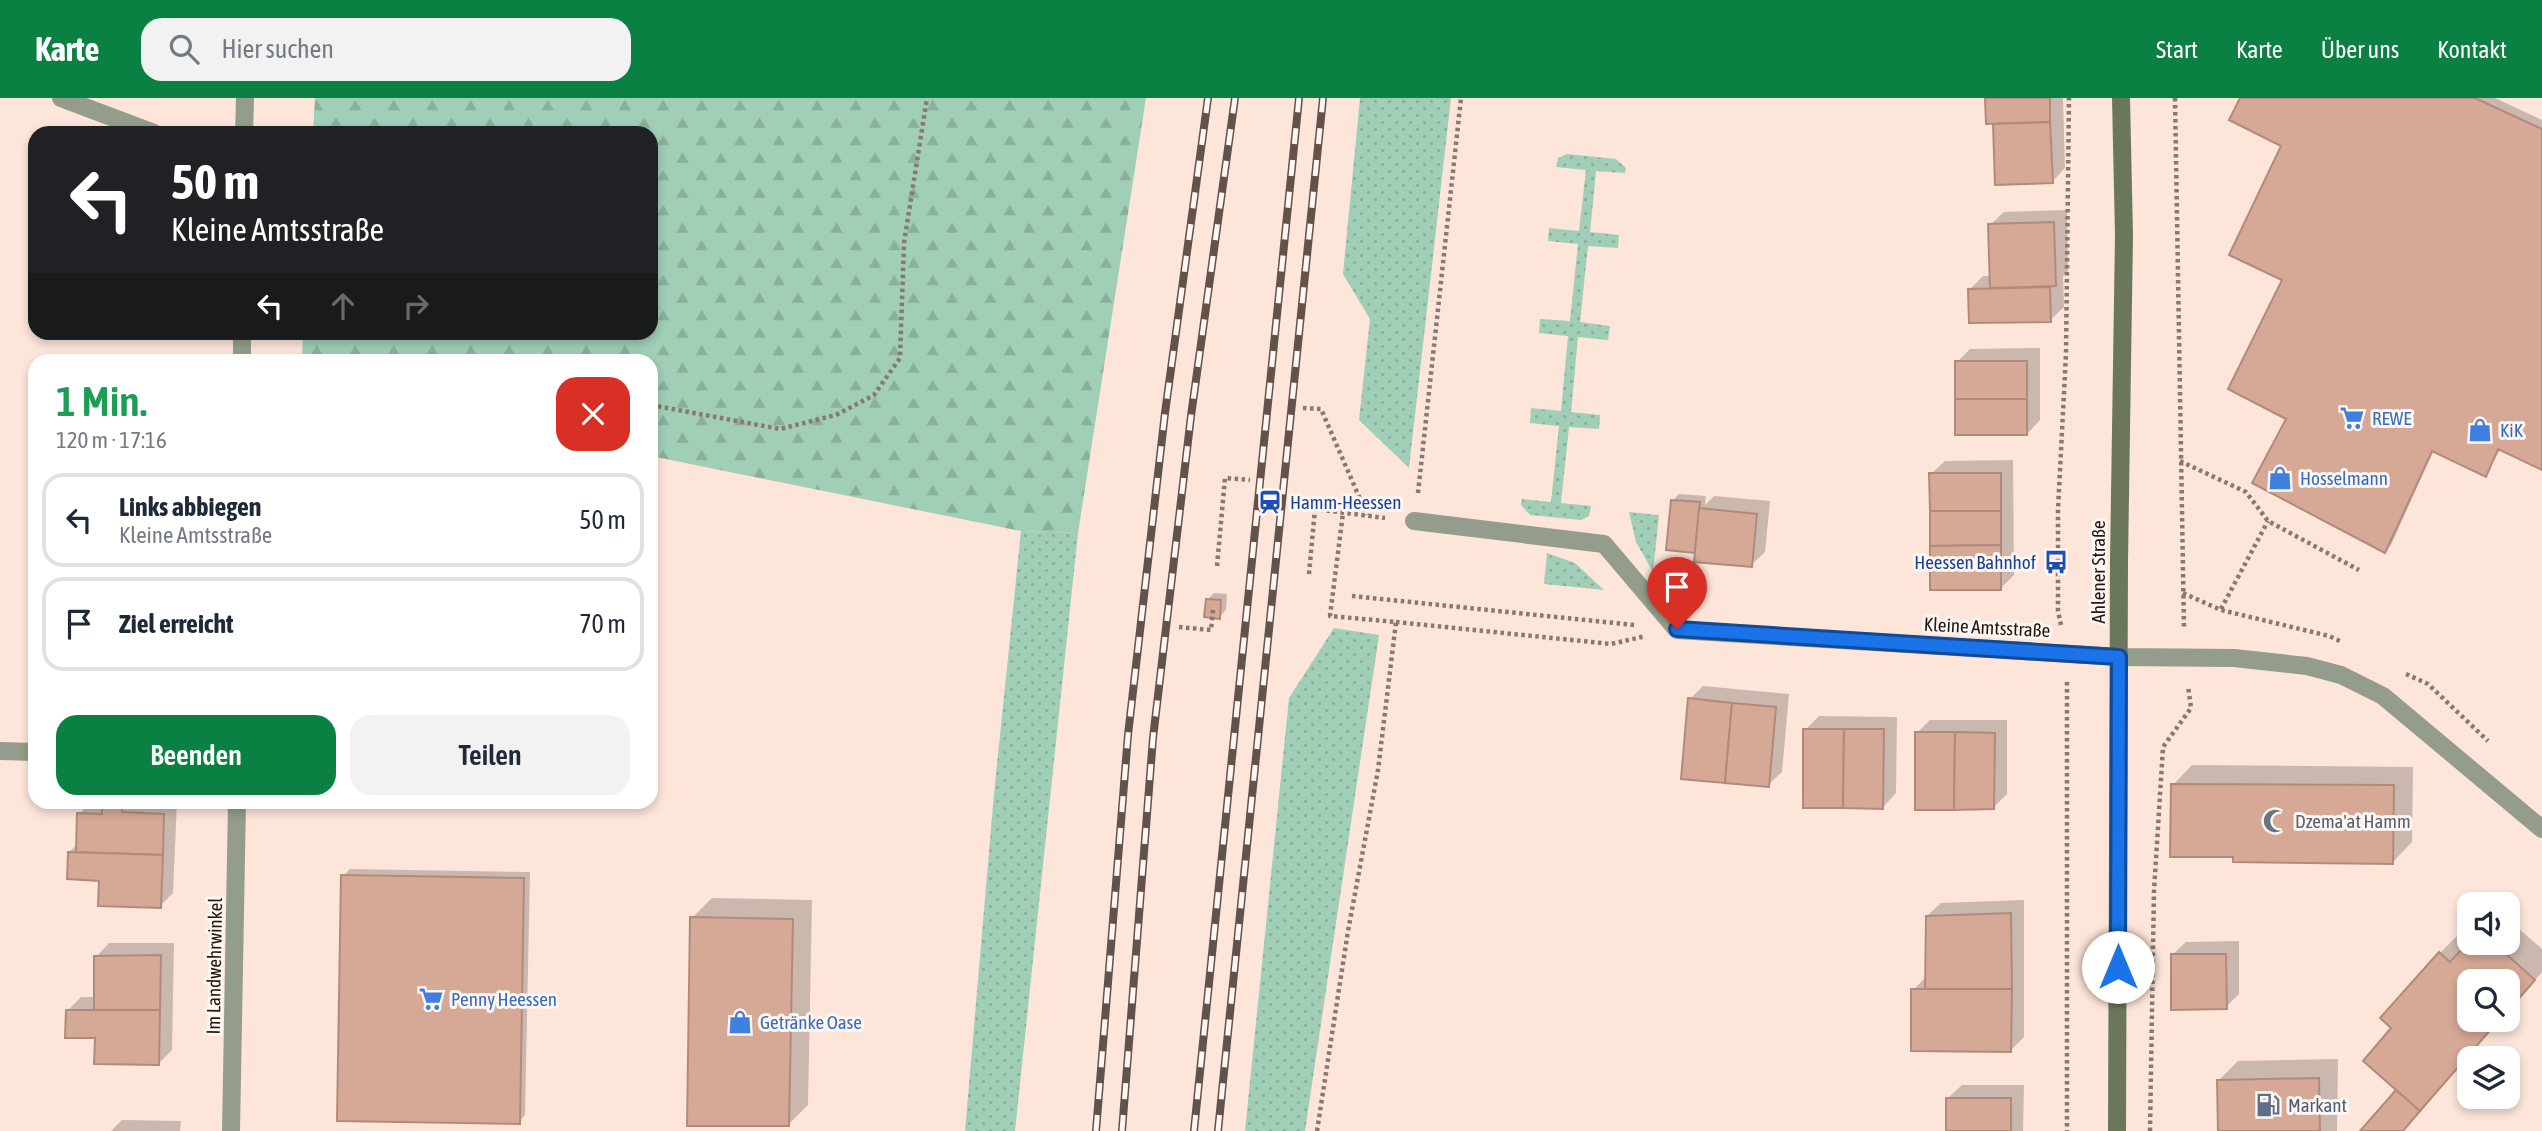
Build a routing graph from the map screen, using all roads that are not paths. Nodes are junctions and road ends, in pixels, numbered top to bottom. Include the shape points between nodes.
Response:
1 (61, 98) edge
2 (245, 98) edge
3 (2121, 98) edge
4 (135, 126) edge
5 (244, 126) edge
6 (1415, 521) road end
7 (2119, 657) junction
8 (0, 751) edge
9 (28, 752) edge
10 (237, 809) edge
11 (2542, 829) edge
12 (230, 1131) edge
13 (2117, 1131) edge

1 - 4 street
2 - 5 street
3 - 7 main road, Ahlener Straße
6 - 7 street, Kleine Amtsstraße via 1604,544 1677,629
7 - 11 street, Kleine Amtsstraße via 2307,666 2341,675 2383,696
7 - 13 main road, Ahlener Straße
8 - 9 street
10 - 12 street, Im Landwehrwinkel

